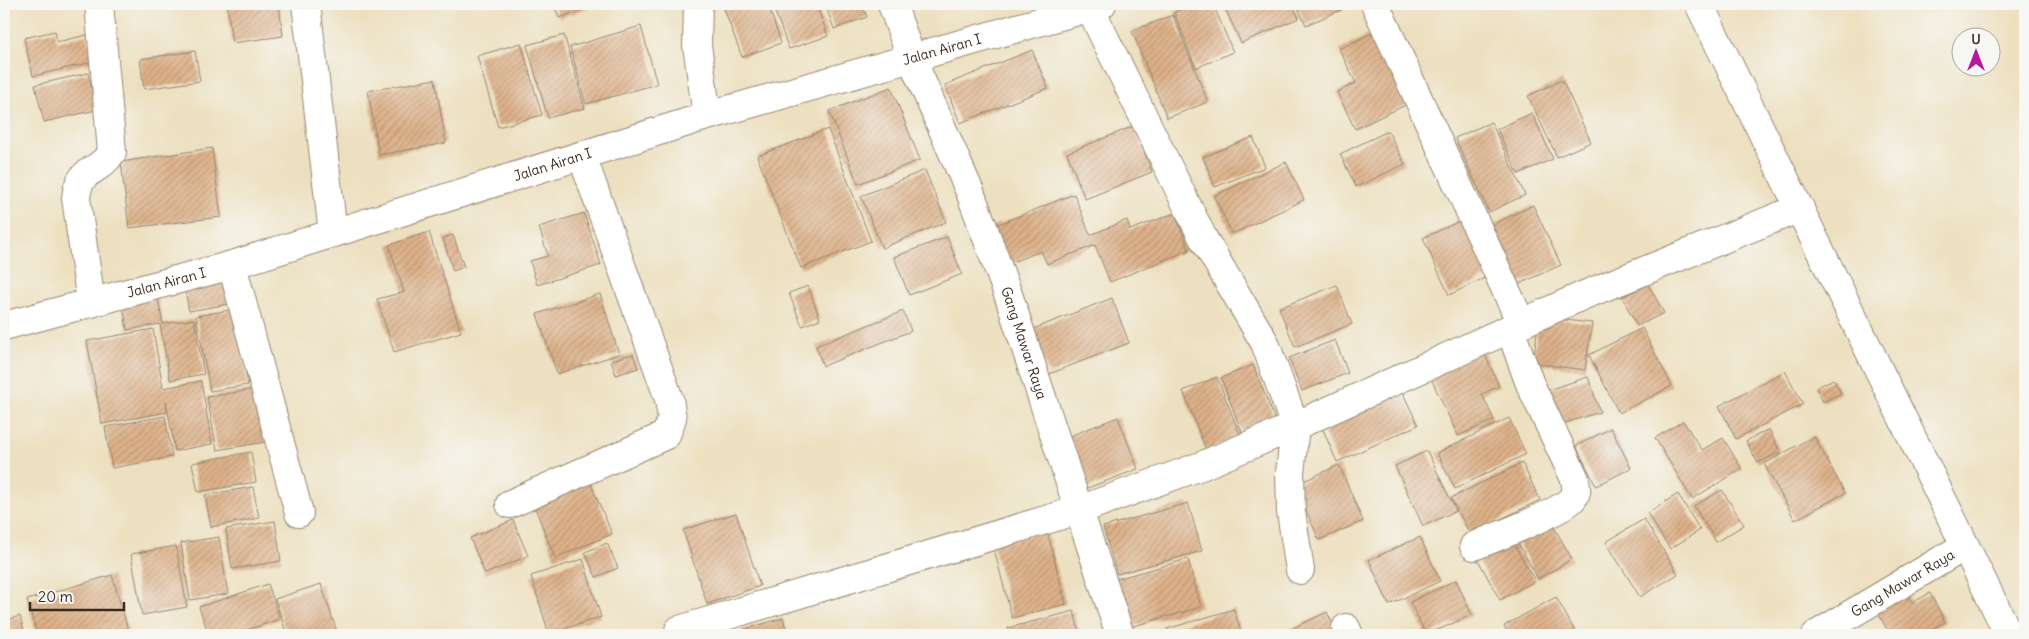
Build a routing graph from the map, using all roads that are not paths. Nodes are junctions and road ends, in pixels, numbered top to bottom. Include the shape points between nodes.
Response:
1 (99, 4) edge
2 (306, 4) edge
3 (698, 4) edge
4 (892, 4) edge
5 (1375, 4) edge
6 (1699, 4) edge
7 (1096, 6) edge
8 (911, 57) junction
9 (707, 116) junction
10 (582, 156) junction
11 (1800, 208) junction
12 (332, 233) junction
13 (232, 265) junction
14 (91, 303) junction
15 (4, 326) edge
16 (1516, 326) junction
17 (1295, 426) junction
18 (510, 504) dead end
19 (1079, 510) junction
20 (299, 513) dead end
21 (1474, 546) dead end
22 (1965, 546) junction
23 (1300, 570) dead end
24 (679, 630) dead end
25 (1120, 635) edge
26 (1816, 635) edge
27 (2009, 635) edge

1 - 14 street via 112,152 105,163 83,176 77,186 76,198
2 - 12 street
3 - 9 street via 697,45
4 - 8 street, Gang Mawar Raya
5 - 16 street
6 - 11 street
7 - 8 street, Jalan Airan I
7 - 17 street via 1203,238 1265,343
8 - 9 street, Jalan Airan I
8 - 19 street, Gang Mawar Raya via 980,218
9 - 10 street, Jalan Airan I
10 - 12 street, Jalan Airan I
10 - 18 street via 669,399 672,418 666,435
11 - 16 street
11 - 22 street
12 - 13 street, Jalan Airan I
13 - 14 street, Jalan Airan I
13 - 20 street
14 - 15 street, Jalan Airan I
16 - 17 street
16 - 21 street via 1530,384 1576,479 1577,491 1572,500
17 - 19 street via 1201,466
17 - 23 street via 1290,473 1291,502
19 - 24 street
19 - 25 street, Gang Mawar Raya
22 - 26 street, Gang Mawar Raya
22 - 27 street

